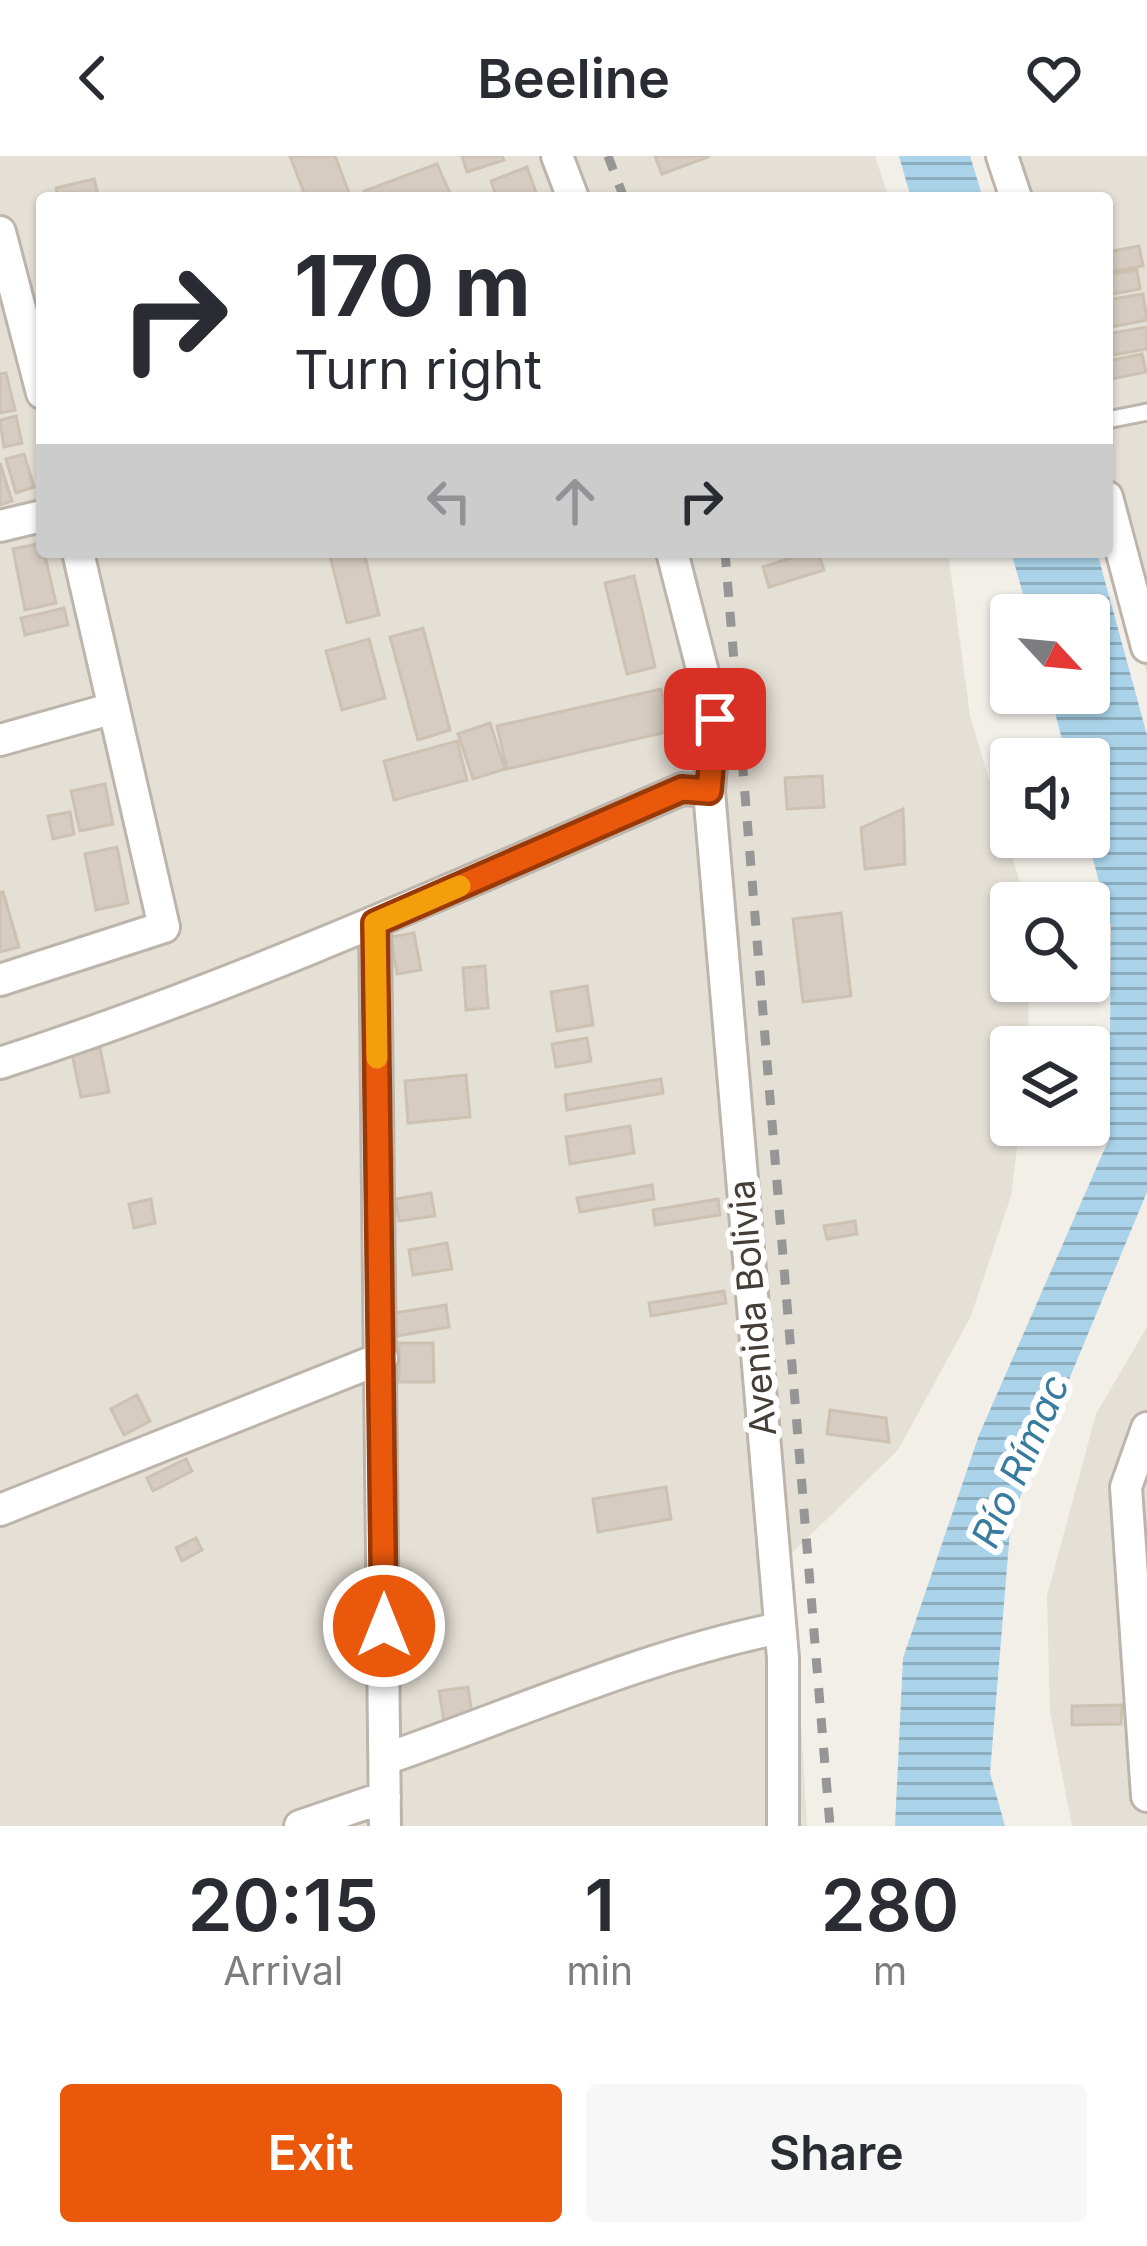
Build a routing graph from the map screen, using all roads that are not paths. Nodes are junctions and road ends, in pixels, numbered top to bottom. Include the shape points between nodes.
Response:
1 (557, 156) edge
2 (1002, 156) edge
3 (571, 192) edge
4 (1014, 192) edge
5 (0, 232) edge
6 (10, 296) edge
7 (36, 375) edge
8 (1147, 412) edge
9 (1113, 418) edge
10 (36, 517) edge
11 (1113, 520) edge
12 (0, 526) edge
13 (79, 558) edge
14 (675, 558) edge
15 (1147, 647) edge
16 (114, 708) junction
17 (0, 740) edge
18 (709, 791) junction
19 (375, 923) junction
20 (0, 980) edge
21 (0, 1064) edge
22 (382, 1358) junction
23 (1147, 1428) edge
24 (1136, 1485) edge
25 (0, 1510) edge
26 (780, 1628) junction
27 (385, 1760) junction
28 (1147, 1796) edge
29 (385, 1812) edge
30 (300, 1826) edge
31 (783, 1826) edge

1 - 3 street
2 - 4 street
5 - 6 street
6 - 7 street
8 - 9 lane
10 - 12 street
11 - 15 street
13 - 16 street
14 - 18 street, Avenida Bolivia via 715,719
16 - 17 street
16 - 20 street via 164,927
18 - 19 street via 682,789
18 - 26 street, Avenida Bolivia
19 - 21 street
19 - 22 street
22 - 25 street
22 - 27 street
23 - 24 street
24 - 28 street
26 - 27 street via 631,1671
26 - 31 street, Avenida Bolivia
27 - 29 street
29 - 30 street

